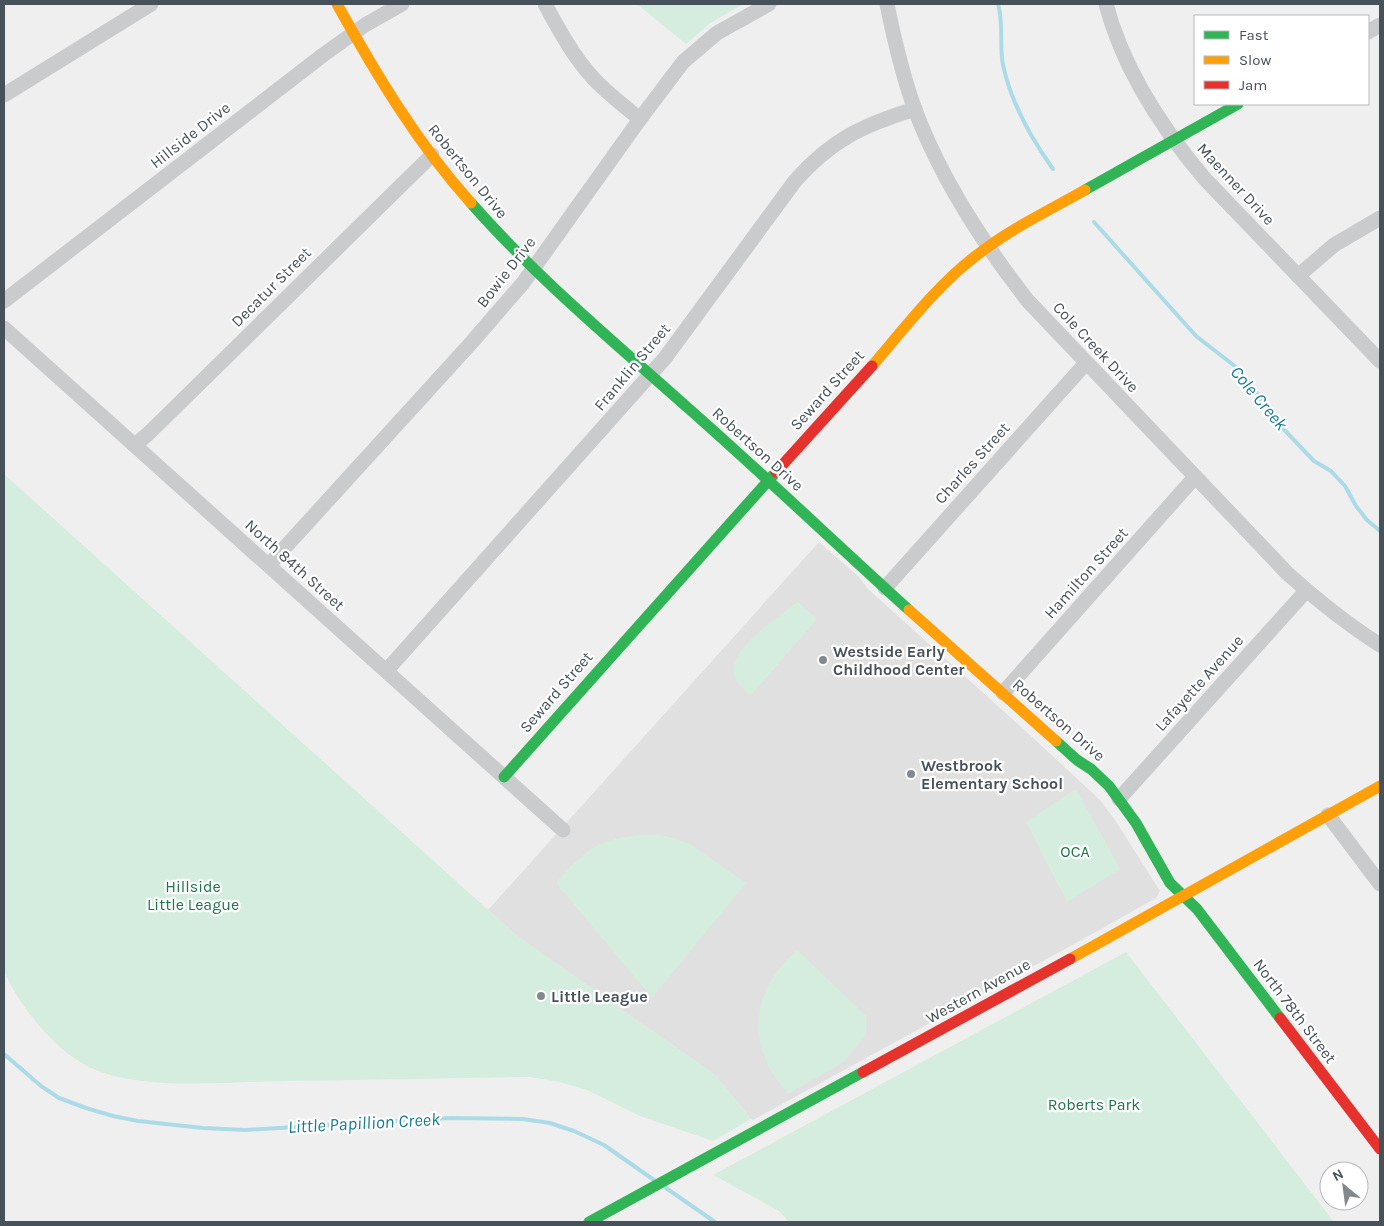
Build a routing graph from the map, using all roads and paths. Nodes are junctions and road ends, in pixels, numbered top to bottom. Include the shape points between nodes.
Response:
1 (151, 4) edge
2 (337, 4) edge
3 (402, 4) edge
4 (545, 4) edge
5 (769, 4) edge
6 (887, 4) edge
7 (1106, 4) edge
8 (1380, 25) edge
9 (1369, 31) edge
10 (354, 33) junction
11 (4, 95) edge
12 (1236, 105) edge
13 (915, 109) junction
14 (640, 118) junction
15 (1173, 140) junction
16 (432, 155) junction
17 (1380, 218) edge
18 (988, 247) junction
19 (534, 269) junction
20 (1298, 276) junction
21 (4, 301) edge
22 (4, 328) edge
23 (1380, 361) edge
24 (1086, 362) junction
25 (651, 374) junction
26 (134, 445) junction
27 (1195, 477) junction
28 (769, 480) junction
29 (268, 565) junction
30 (885, 588) junction
31 (1306, 591) junction
32 (1380, 645) edge
33 (387, 670) junction
34 (1003, 693) junction
35 (504, 777) junction
36 (1380, 786) edge
37 (1119, 799) junction
38 (1328, 815) junction
39 (563, 830) dead end
40 (1380, 884) edge
41 (1183, 895) junction
42 (1380, 1148) edge
43 (589, 1222) edge

1 - 11 street
2 - 10 street, Robertson Drive
3 - 10 street, Hillside Drive
4 - 14 street via 584,68
5 - 14 street, Bowie Drive via 724,28 693,53
6 - 13 street, Cole Creek Drive via 897,52
7 - 15 street, Maenner Drive via 1129,68
8 - 9 street
10 - 16 street, Robertson Drive via 393,100
10 - 21 street, Hillside Drive
12 - 15 street, Seward Street
13 - 18 street, Cole Creek Drive via 947,180
13 - 25 street, Franklin Street via 851,133 810,164
14 - 19 street, Bowie Drive
15 - 18 street, Seward Street
15 - 20 street, Maenner Drive via 1204,178
16 - 19 street, Robertson Drive via 475,208
16 - 26 street, Decatur Street
17 - 20 street via 1334,245
18 - 24 street, Cole Creek Drive via 1028,301
18 - 28 street, Seward Street via 943,286
19 - 25 street, Robertson Drive
19 - 29 street, Bowie Drive via 472,342
20 - 23 street, Maenner Drive
22 - 26 street, North 84th Street
24 - 27 street, Cole Creek Drive
24 - 30 street, Charles Street
25 - 28 street, Robertson Drive
25 - 33 street, Franklin Street
26 - 29 street, North 84th Street
27 - 31 street, Cole Creek Drive
27 - 34 street, Hamilton Street
28 - 30 street, Robertson Drive
28 - 35 street, Seward Street
29 - 33 street, North 84th Street
30 - 34 street, Robertson Drive
31 - 32 street, Cole Creek Drive
31 - 37 street, Lafayette Avenue
33 - 35 street, North 84th Street
34 - 37 street, Robertson Drive via 1109,786
35 - 39 street, North 84th Street
36 - 38 street, Western Avenue
37 - 41 street, Robertson Drive via 1170,883
38 - 40 street
38 - 41 street, Western Avenue
41 - 42 street, North 78th Street
41 - 43 street, Western Avenue

